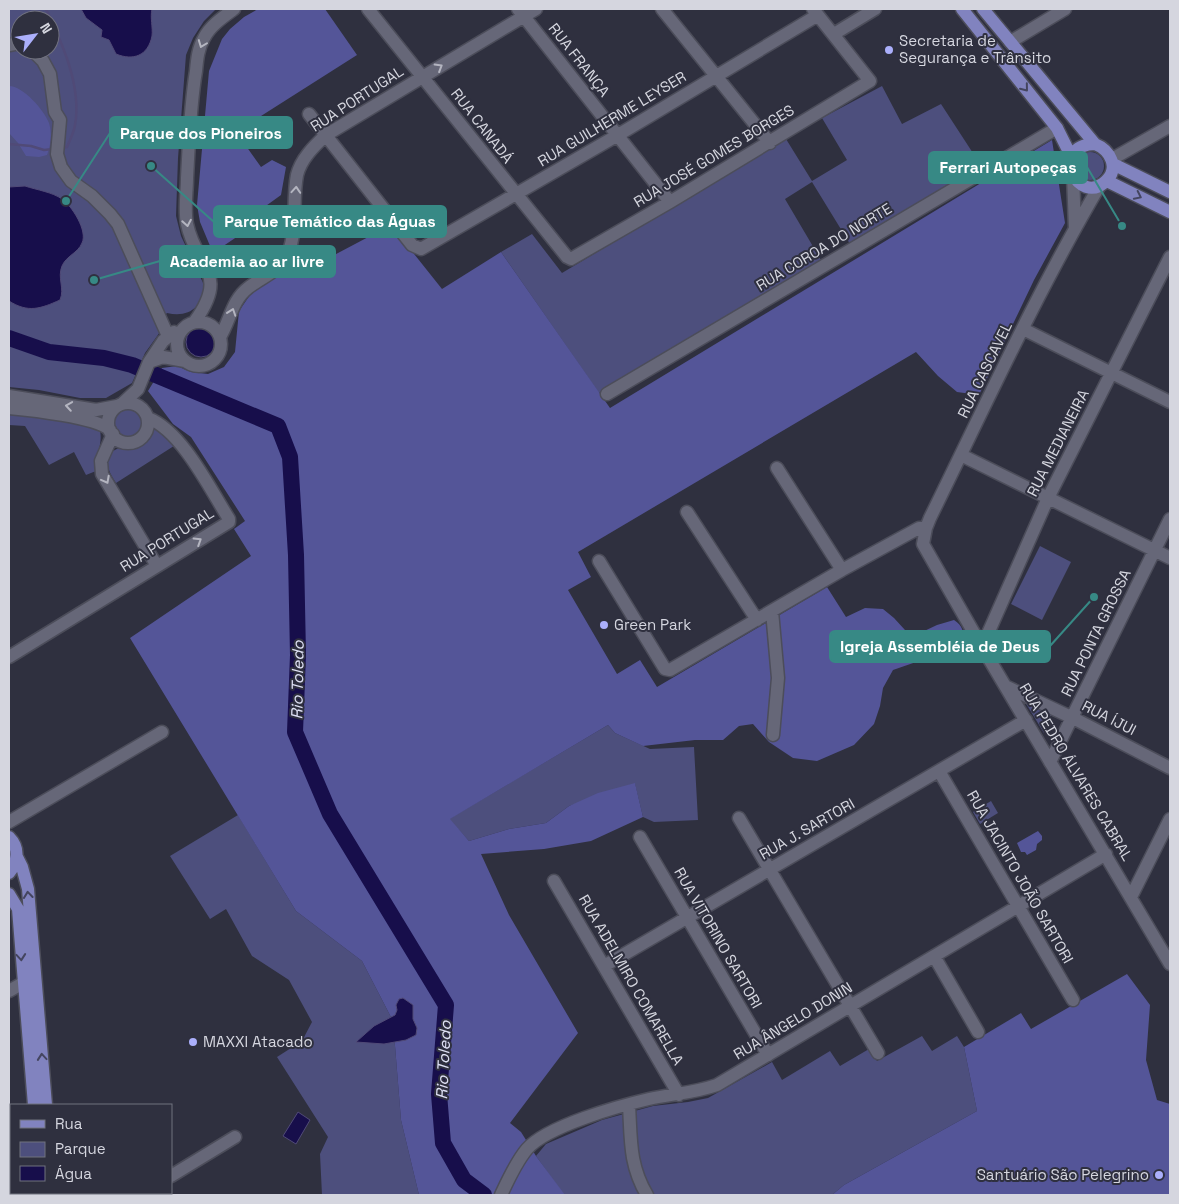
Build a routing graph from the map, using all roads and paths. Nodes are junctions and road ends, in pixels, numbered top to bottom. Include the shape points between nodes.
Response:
1 (234, 9) edge
2 (368, 9) edge
3 (536, 9) edge
4 (662, 9) edge
5 (875, 9) edge
6 (962, 9) edge
7 (983, 9) edge
8 (1066, 9) edge
9 (521, 12) edge
10 (816, 12) edge
11 (834, 34) junction
12 (1010, 42) junction
13 (42, 60) edge
14 (422, 77) junction
15 (716, 77) junction
16 (309, 114) dead end
17 (1170, 126) edge
18 (1057, 128) junction
19 (326, 135) junction
20 (618, 136) junction
21 (770, 143) junction
22 (1095, 144) junction
23 (1112, 161) junction
24 (1070, 163) junction
25 (1073, 176) junction
26 (1103, 183) junction
27 (1170, 192) edge
28 (515, 195) junction
29 (670, 202) junction
30 (1170, 212) edge
31 (1075, 228) junction
32 (1170, 257) edge
33 (574, 258) joint
34 (181, 328) junction
35 (1023, 329) junction
36 (220, 337) junction
37 (184, 361) junction
38 (148, 363) junction
39 (1112, 372) junction
40 (140, 384) junction
41 (607, 394) dead end
42 (9, 396) edge
43 (1170, 402) edge
44 (120, 405) junction
45 (9, 408) edge
46 (145, 413) junction
47 (111, 432) junction
48 (961, 455) junction
49 (777, 468) dead end
50 (1048, 498) junction
51 (687, 512) dead end
52 (1170, 519) edge
53 (926, 528) junction
54 (923, 544) joint
55 (1155, 550) junction
56 (1170, 558) edge
57 (599, 561) dead end
58 (157, 566) junction
59 (842, 570) junction
60 (772, 611) junction
61 (757, 620) junction
62 (982, 647) junction
63 (9, 657) edge
64 (1005, 686) junction
65 (1073, 718) junction
66 (1026, 720) junction
67 (162, 732) dead end
68 (772, 735) dead end
69 (1050, 762) junction
70 (1170, 768) edge
71 (939, 771) junction
72 (739, 818) dead end
73 (1170, 818) edge
74 (9, 822) edge
75 (9, 837) edge
76 (640, 837) dead end
77 (1106, 854) junction
78 (17, 857) junction
79 (771, 870) junction
80 (9, 873) edge
81 (554, 881) dead end
82 (9, 894) edge
83 (1131, 897) junction
84 (1018, 906) junction
85 (688, 918) junction
86 (934, 956) junction
87 (1170, 964) edge
88 (604, 966) junction
89 (29, 983) junction
90 (9, 991) edge
91 (1073, 1000) dead end
92 (850, 1006) junction
93 (978, 1032) dead end
94 (878, 1053) dead end
95 (768, 1055) junction
96 (679, 1095) junction
97 (34, 1104) edge
98 (46, 1104) edge
99 (629, 1105) junction
100 (235, 1137) dead end
101 (172, 1175) edge
102 (501, 1195) edge
103 (647, 1195) edge

1 -> 34 street via 204,38 193,87 186,222 191,239 208,270 211,285 204,308
2 - 14 street, RUA CANADÁ
3 - 9 street, RUA PORTUGAL
4 - 15 street
5 - 11 street
6 -> 18 main road
7 - 12 main road
8 - 12 street
14 -> 9 street, RUA PORTUGAL
9 - 20 street, RUA FRANÇA
10 - 11 street
10 - 15 street, RUA GUILHERME LEYSER
11 - 21 street, RUA JOSÉ GOMES BORGES via 870,81
12 - 22 main road
13 - 34 street via 50,74 55,112 60,120 58,162 65,175 92,196 118,224 157,308
14 - 19 street, RUA PORTUGAL
14 - 28 street, RUA CANADÁ
15 - 20 street, RUA GUILHERME LEYSER
15 - 21 street
16 - 19 street
17 - 23 street
18 - 24 main road via 1066,145
18 - 41 street, RUA COROA DO NORTE
19 - 28 street, RUA GUILHERME LEYSER via 412,245 421,249
36 -> 19 street, RUA PORTUGAL via 236,300 287,257 294,231 298,174 312,148
20 - 28 street, RUA GUILHERME LEYSER
20 - 29 street, RUA FRANÇA
21 - 29 street, RUA JOSÉ GOMES BORGES
22 - 23 main road via 1108,152
22 - 24 main road via 1080,147
23 - 26 main road via 1111,174
23 - 27 main road
24 - 25 main road
25 - 26 main road via 1086,186
25 - 31 street, RUA CASCAVEL
26 -> 30 main road
26 - 31 street, RUA CASCAVEL
28 - 33 street, RUA CANADÁ via 567,257
29 - 33 street, RUA JOSÉ GOMES BORGES
31 - 35 street, RUA CASCAVEL
32 - 39 street, RUA MEDIANEIRA
34 - 36 street via 208,323
34 - 37 street via 176,343
34 - 38 street via 163,341
35 - 39 street
35 - 48 street, RUA CASCAVEL
36 - 37 street via 220,351 211,362 198,366
37 - 38 street via 163,356
38 - 40 street
39 - 43 street
39 - 50 street, RUA MEDIANEIRA
40 - 44 street
40 - 46 street
44 -> 42 street via 96,410
44 - 46 street via 136,404
44 - 47 street via 109,417
45 - 47 street via 78,419 102,425
46 - 47 street via 146,431 138,440 125,442
58 -> 46 street, RUA PORTUGAL via 229,522 229,519 176,438
47 -> 58 street via 102,461 102,474
48 - 50 street
48 - 53 street, RUA CASCAVEL
49 - 59 street
50 - 55 street
50 - 62 street, RUA MEDIANEIRA
51 - 61 street
52 - 55 street, RUA PONTA GROSSA
53 - 54 street, RUA CASCAVEL
53 - 59 street via 919,528
54 - 62 street, RUA PEDRO ÁLVARES CABRAL
55 - 56 street
55 - 65 street, RUA PONTA GROSSA
57 - 61 street via 665,669 670,670
58 - 63 street, RUA PORTUGAL
59 - 60 street
60 - 61 street
60 - 68 street via 778,678
62 - 64 street, RUA PEDRO ÁLVARES CABRAL
64 - 65 street, RUA ÍJUI
64 - 66 street, RUA PEDRO ÁLVARES CABRAL
65 - 69 street, RUA PONTA GROSSA
65 - 70 street, RUA ÍJUI
66 - 69 street, RUA PEDRO ÁLVARES CABRAL
66 - 71 street, RUA J. SARTORI
67 - 74 street
69 - 77 street, RUA PEDRO ÁLVARES CABRAL
71 - 79 street, RUA J. SARTORI
71 - 84 street, RUA JACINTO JOÃO SARTORI
72 - 79 street
73 - 83 street
75 - 78 main road
76 - 85 street, RUA VITORINO SARTORI
77 - 83 street, RUA PEDRO ÁLVARES CABRAL
77 - 84 street, RUA ÂNGELO DONIN
78 - 80 main road
89 -> 78 main road via 28,889
79 - 85 street, RUA J. SARTORI
79 - 92 street
81 - 88 street, RUA ADELMIRO COMARELLA
82 -> 89 main road via 18,909
83 - 87 street, RUA PEDRO ÁLVARES CABRAL
84 - 86 street, RUA ÂNGELO DONIN
84 - 91 street, RUA JACINTO JOÃO SARTORI
85 - 88 street, RUA J. SARTORI
85 - 95 street, RUA VITORINO SARTORI
86 - 92 street, RUA ÂNGELO DONIN
86 - 93 street
88 - 96 street, RUA ADELMIRO COMARELLA
89 - 90 street
89 - 97 main road
98 -> 89 main road
92 - 94 street
92 - 95 street, RUA ÂNGELO DONIN
95 - 96 street, RUA ÂNGELO DONIN via 717,1086
96 - 99 street, RUA ÂNGELO DONIN
99 - 102 street, RUA ÂNGELO DONIN via 562,1126 540,1137 527,1149
99 - 103 street via 632,1158 639,1182
100 - 101 street

